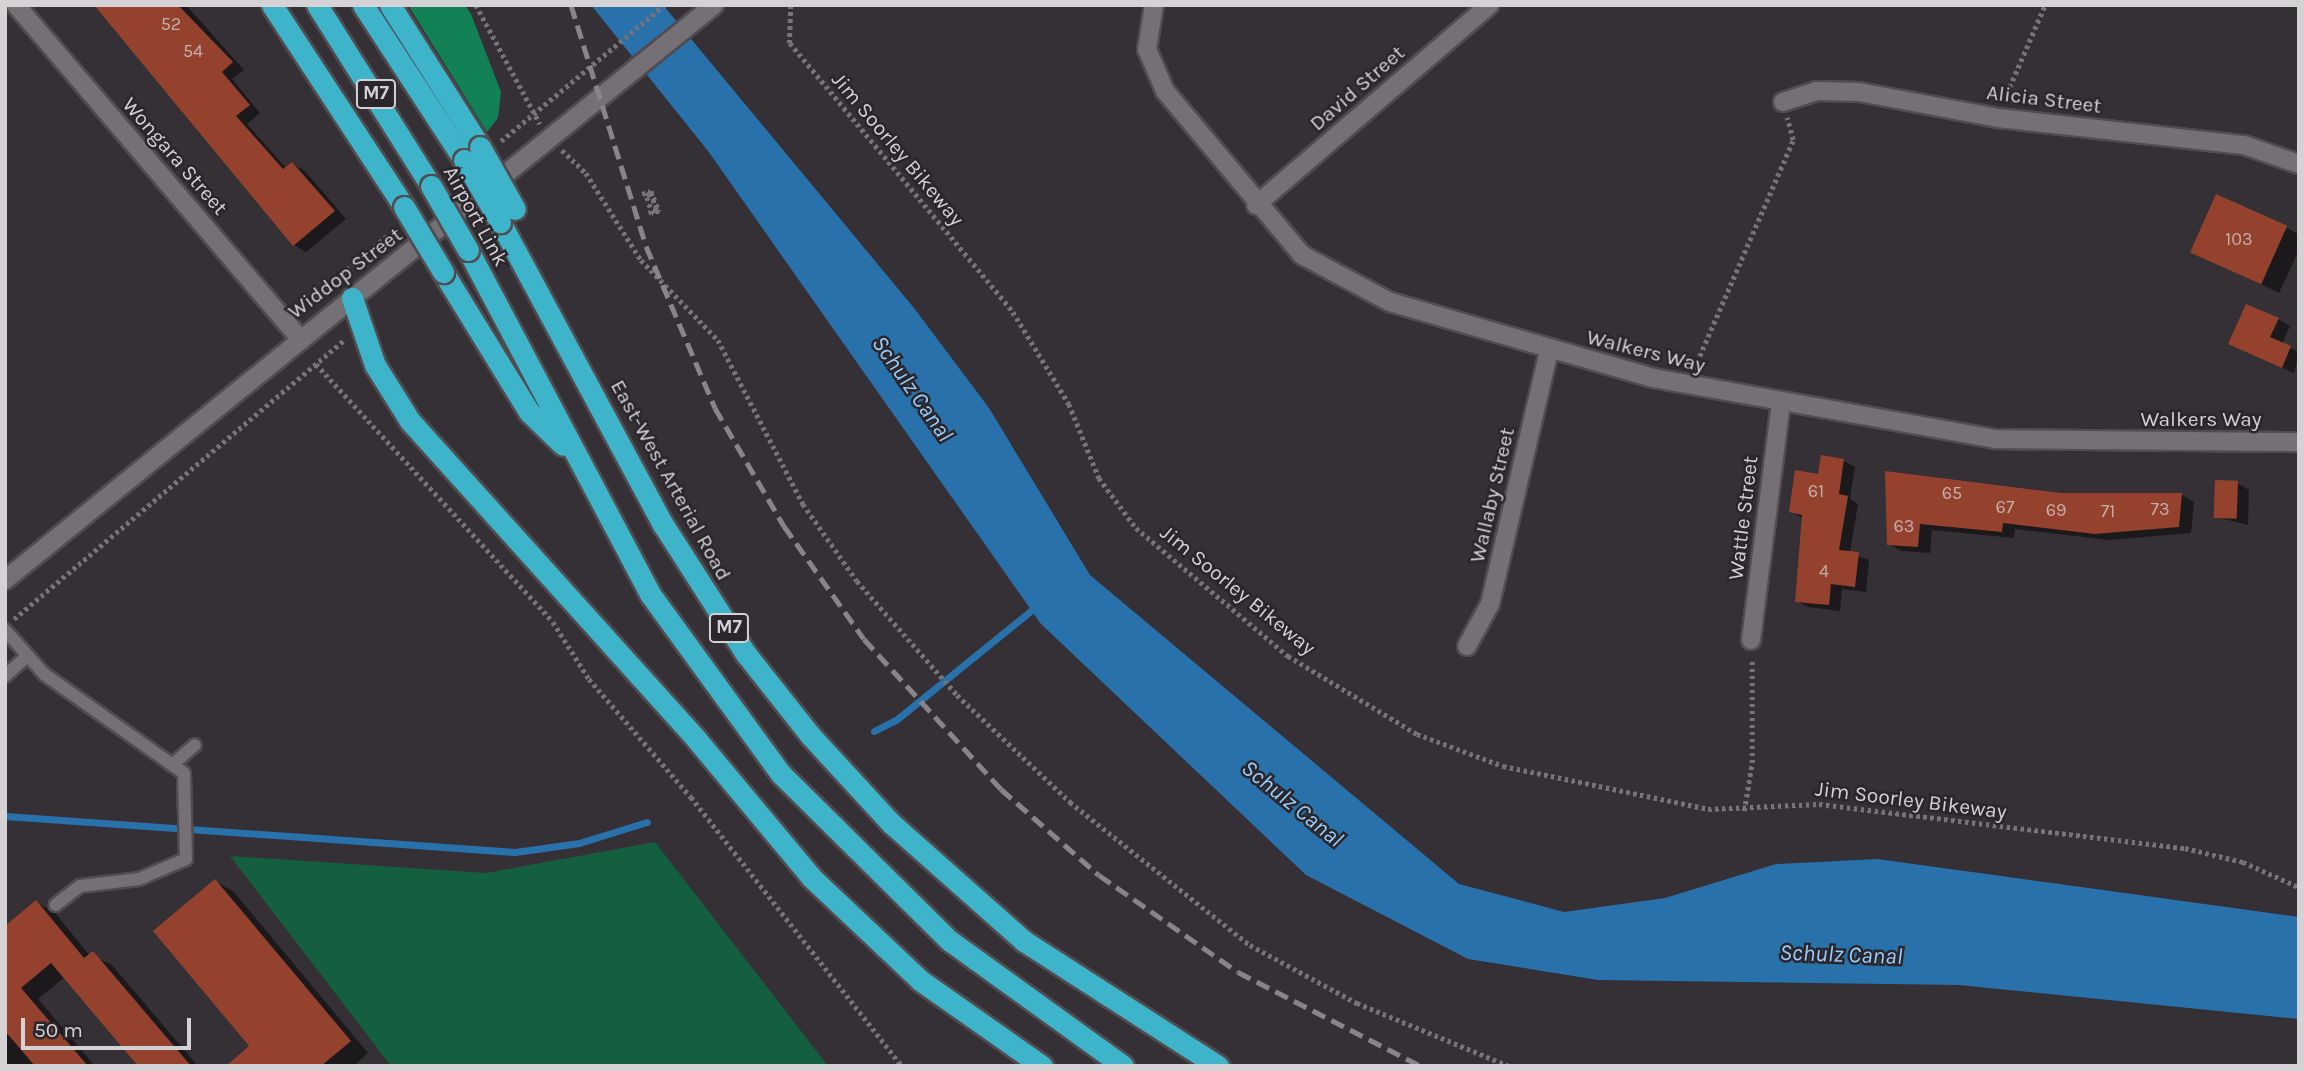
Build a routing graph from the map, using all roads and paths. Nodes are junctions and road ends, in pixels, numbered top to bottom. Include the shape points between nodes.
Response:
1 (16, 5) edge
2 (272, 5) edge
3 (317, 5) edge
4 (363, 5) edge
5 (390, 5) edge
6 (476, 5) edge
7 (664, 5) edge
8 (714, 5) edge
9 (791, 5) edge
10 (1154, 5) edge
11 (1489, 5) edge
12 (2045, 5) edge
13 (1783, 102) joint
14 (532, 115) junction
15 (1998, 118) junction
16 (552, 138) junction
17 (472, 153) junction
18 (2299, 164) edge
19 (644, 195) junction
20 (1256, 205) junction
21 (649, 213) dead end
22 (352, 298) junction
23 (351, 334) dead end
24 (299, 337) junction
25 (1549, 350) junction
26 (316, 364) junction
27 (1689, 386) junction
28 (1781, 402) junction
29 (2299, 442) edge
30 (577, 459) junction
31 (5, 580) edge
32 (5, 628) edge
33 (1751, 640) joint
34 (1467, 646) dead end
35 (26, 657) junction
36 (5, 677) edge
37 (195, 745) dead end
38 (172, 765) junction
39 (1744, 811) junction
40 (2299, 887) edge
41 (56, 905) dead end
42 (902, 1066) edge
43 (1042, 1066) edge
44 (1123, 1066) edge
45 (1218, 1066) edge
46 (1509, 1066) edge

1 - 24 street, Wongara Street
2 - 30 highway, bridge via 404,207 529,412
3 - 30 highway, Airport Link / M7, bridge via 468,250
4 - 17 highway, Airport Link / M7
5 - 17 highway
6 - 14 path
7 - 14 path
8 - 16 street, Widdop Street via 636,74
9 - 39 path, Jim Soorley Bikeway via 790,43 1013,312 1069,404 1098,478 1136,528 1288,656 1417,734 1503,766 1708,809
10 - 20 street, Walkers Way via 1147,49 1156,76
11 - 20 street, David Street
12 - 15 path
13 - 15 street, Alicia Street via 1842,90
13 - 27 path via 1793,140
14 - 16 path
15 - 18 street, Alicia Street via 2245,145
16 - 22 street, Widdop Street
16 - 46 path via 586,173 641,260 718,340 803,504 857,581 957,695 1070,802 1250,945 1357,1003
17 - 45 highway, East-West Arterial Road / M7, bridge via 508,215 519,251 664,526 746,654 810,735 891,824 1024,941
19 - 19 path, bridge via 652,191 659,211 652,214
19 - 21 path via 650,193 657,210
20 - 25 street, Walkers Way via 1303,255 1350,286
22 - 24 street, Widdop Street
22 - 43 highway via 375,365 418,431 697,740 811,877 921,981
23 - 26 path
24 - 31 street, Widdop Street
25 - 27 street, Walkers Way
25 - 34 street, Wallaby Street via 1490,604
26 - 32 path
26 - 42 path via 553,622 589,678 691,797
27 - 28 street, Walkers Way
28 - 29 street, Walkers Way via 1994,439
28 - 33 street, Wattle Street
30 - 44 highway, M7 via 657,605 781,774 950,941
32 - 35 lane
33 - 39 path via 1752,763
35 - 36 lane
35 - 38 lane
37 - 38 lane
38 - 41 lane via 184,773 186,859 139,879 80,886
39 - 40 path, Jim Soorley Bikeway via 1819,804 2185,848 2243,862

